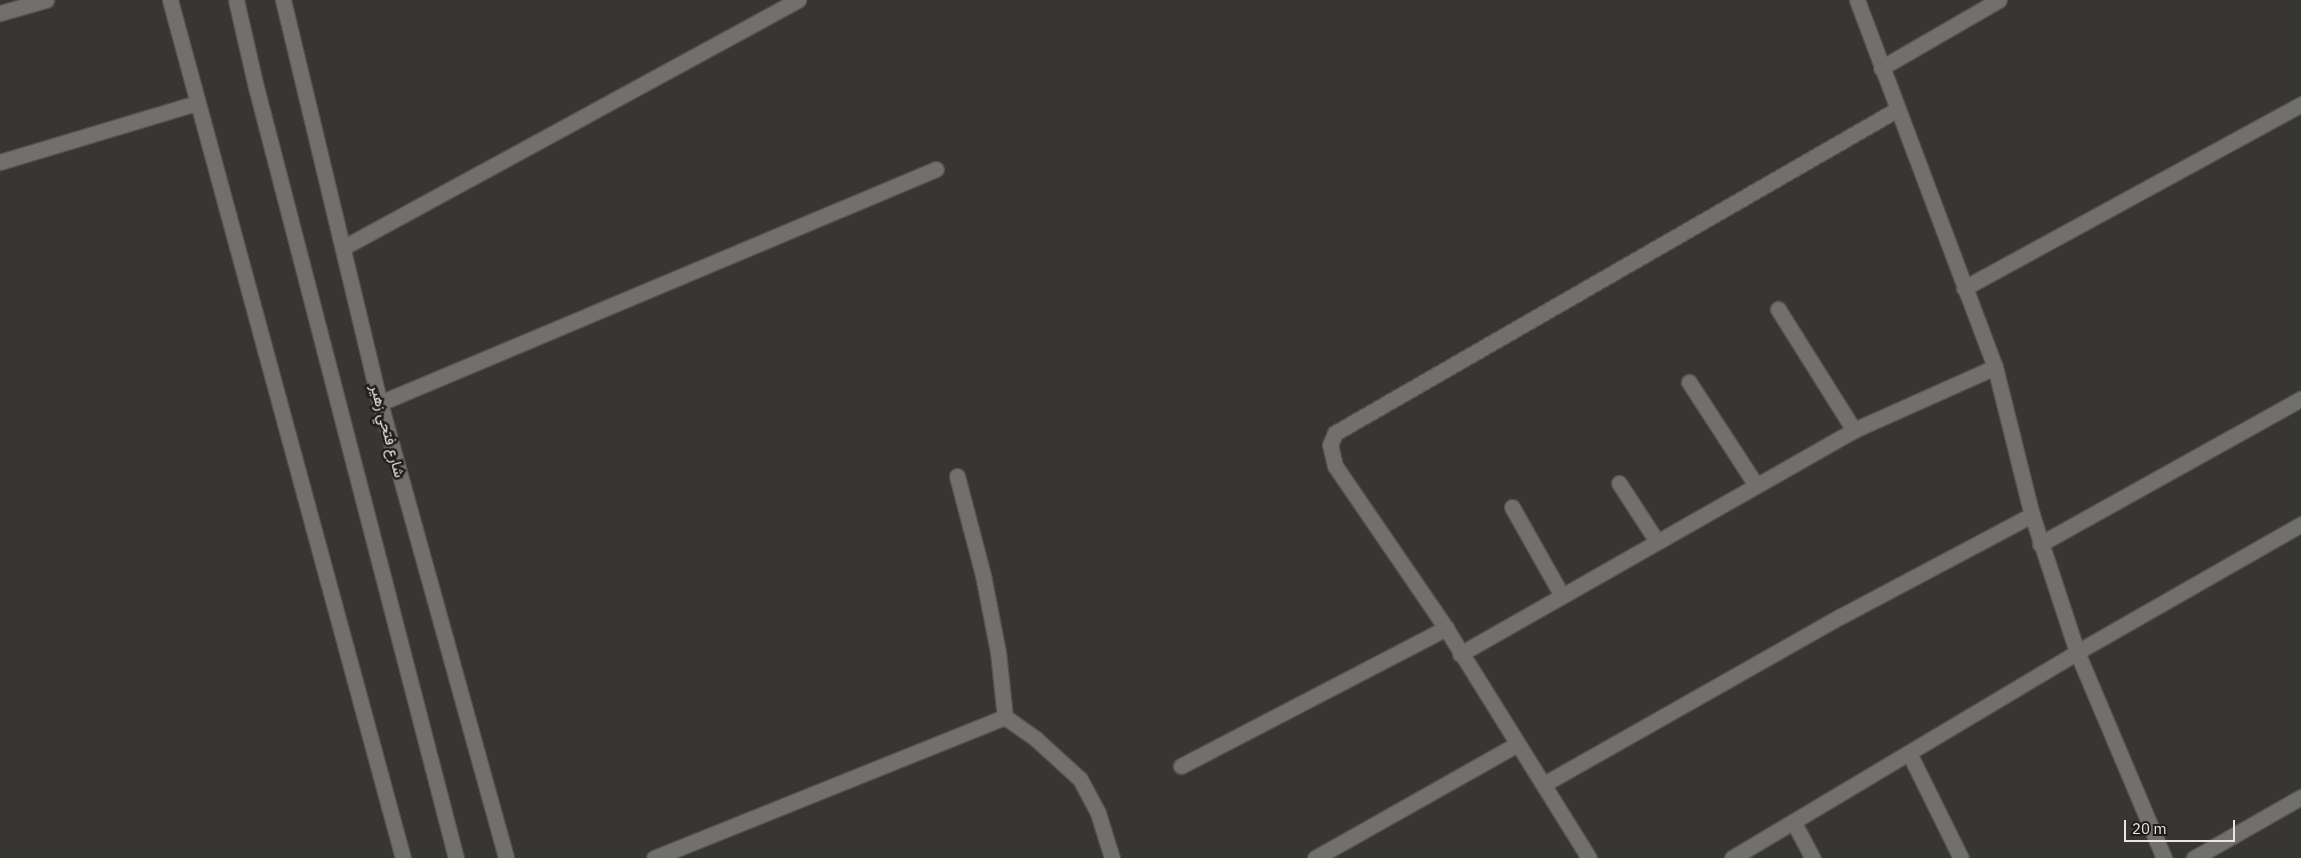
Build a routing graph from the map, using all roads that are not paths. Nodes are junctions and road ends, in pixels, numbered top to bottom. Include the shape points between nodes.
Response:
1 (46, 0) edge
2 (170, 0) edge
3 (236, 0) edge
4 (284, 0) edge
5 (798, 0) edge
6 (1857, 0) edge
7 (1998, 0) edge
8 (0, 13) edge
9 (1881, 68) junction
10 (197, 104) junction
11 (2301, 104) edge
12 (1896, 110) junction
13 (0, 162) edge
14 (936, 169) dead end
15 (344, 247) junction
16 (1964, 288) junction
17 (1778, 310) dead end
18 (1995, 368) junction
19 (1689, 382) dead end
20 (2301, 399) edge
21 (380, 404) junction
22 (1854, 430) junction
23 (957, 476) dead end
24 (1618, 483) dead end
25 (1756, 485) junction
26 (1512, 507) dead end
27 (2032, 515) junction
28 (2301, 524) edge
29 (1656, 540) junction
30 (2040, 544) junction
31 (1561, 594) junction
32 (1446, 628) junction
33 (2077, 652) junction
34 (1460, 654) junction
35 (1005, 717) junction
36 (1517, 744) junction
37 (1909, 753) junction
38 (1182, 766) dead end
39 (1544, 784) junction
40 (2301, 797) edge
41 (1794, 823) junction
42 (403, 858) edge
43 (456, 858) edge
44 (506, 858) edge
45 (654, 858) edge
46 (1112, 858) edge
47 (1316, 858) edge
48 (1588, 858) edge
49 (1732, 858) edge
50 (1813, 858) edge
51 (1961, 858) edge
52 (2164, 858) edge
53 (2194, 858) edge

1 - 8 street
2 - 10 street
3 - 43 street
4 - 15 street, شارع فتحي زهير
5 - 15 street
6 - 9 street
7 - 9 street
9 - 12 street
10 - 13 street
10 - 42 street
11 - 16 street
12 - 16 street
12 - 32 street via 1335,433 1330,453 1335,466
14 - 21 street
15 - 21 street, شارع فتحي زهير
16 - 18 street
17 - 22 street
18 - 22 street
18 - 27 street
19 - 25 street
20 - 30 street
21 - 44 street, شارع فتحي زهير
22 - 25 street
23 - 35 street via 983,575 998,652
24 - 29 street
25 - 29 street
26 - 31 street
27 - 30 street
27 - 39 street via 1842,616
28 - 33 street
29 - 31 street
30 - 33 street
31 - 34 street
32 - 34 street
32 - 38 street
33 - 37 street
33 - 52 street
34 - 36 street
35 - 45 street
35 - 46 street via 1036,739 1080,779 1098,814
36 - 39 street
36 - 47 street
37 - 41 street
37 - 51 street
39 - 48 street
40 - 53 street
41 - 49 street
41 - 50 street

